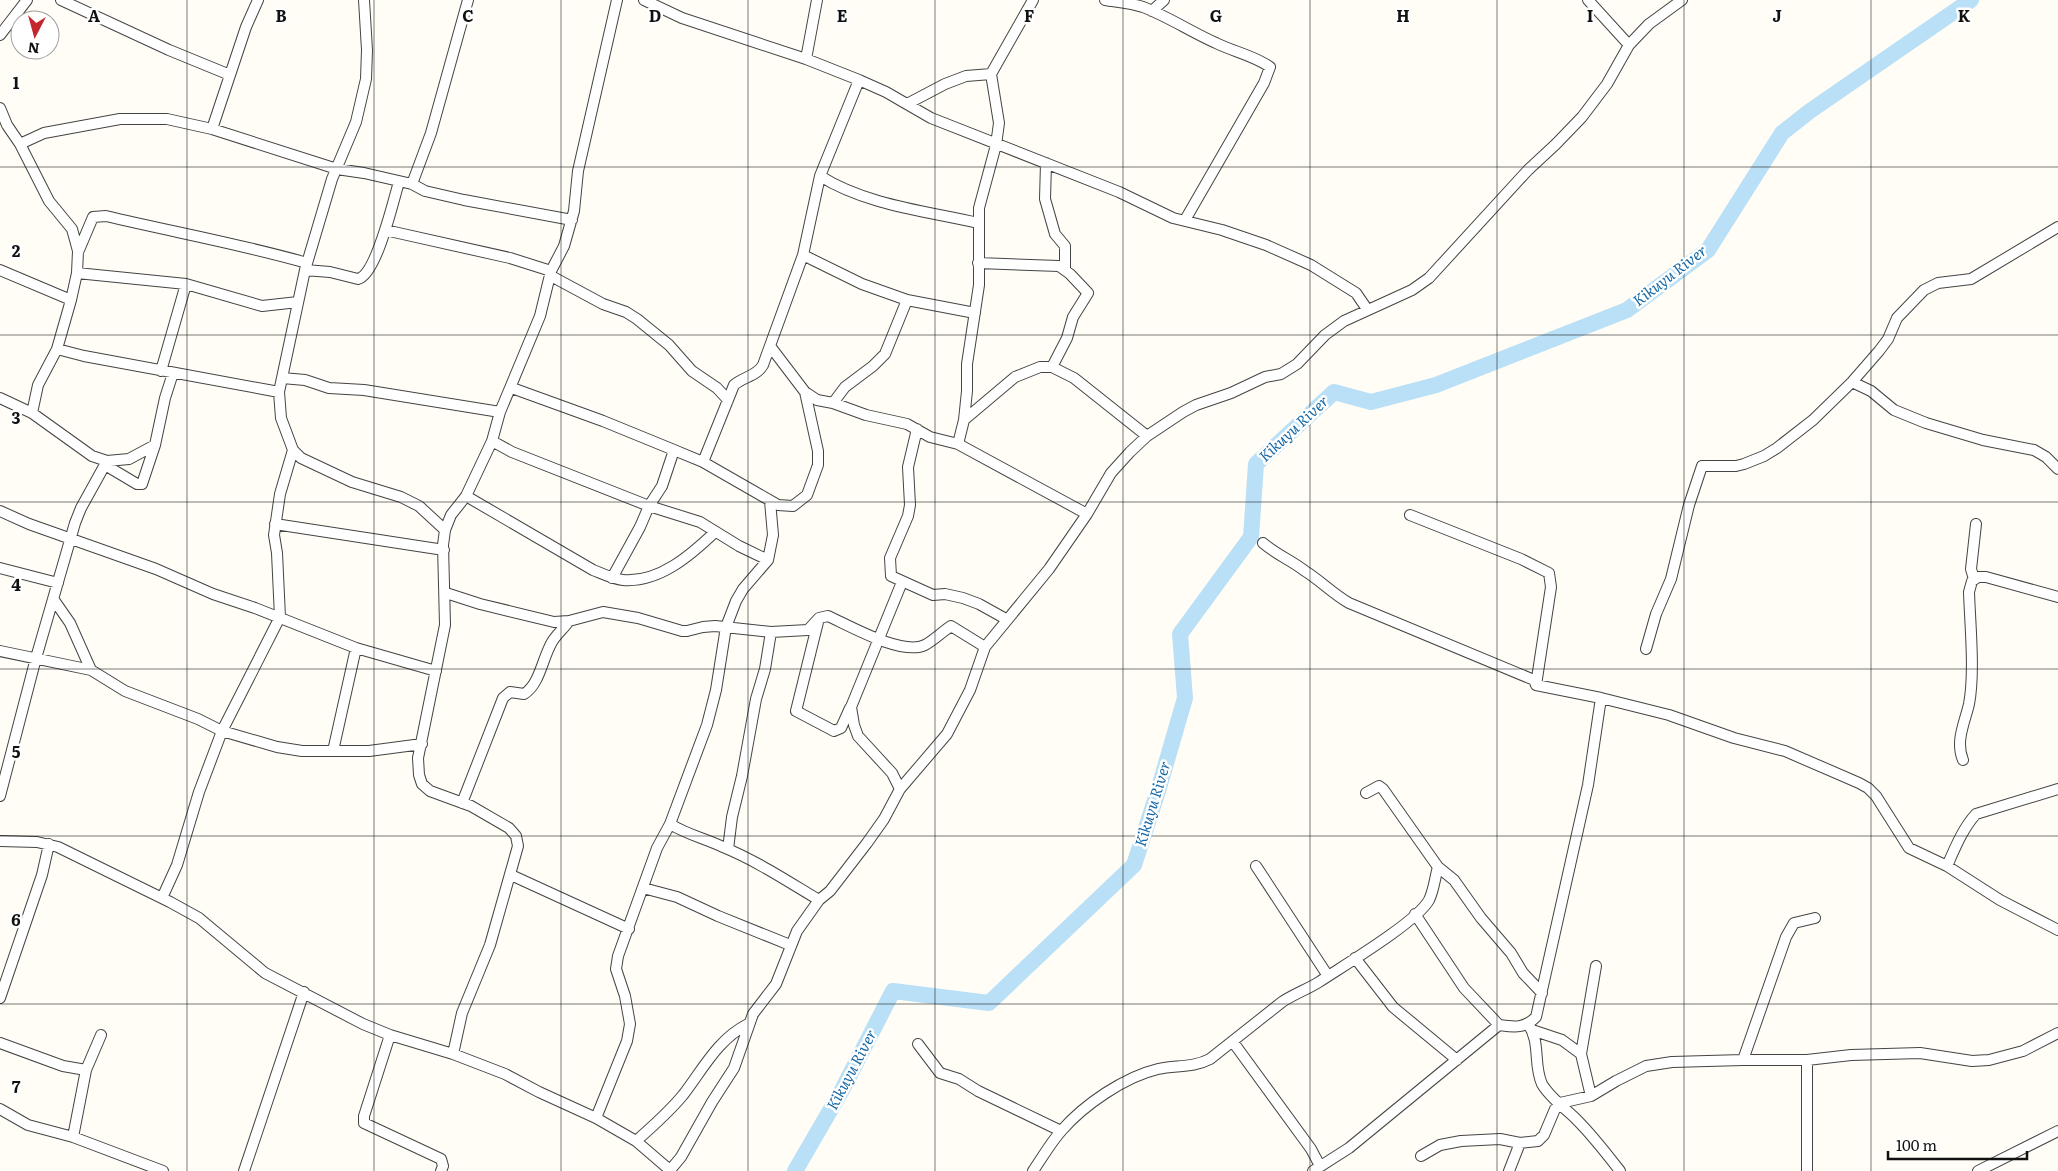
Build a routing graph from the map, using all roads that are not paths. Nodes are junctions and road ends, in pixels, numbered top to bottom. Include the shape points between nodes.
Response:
1 (27, 0) edge
2 (61, 0) edge
3 (258, 0) edge
4 (364, 0) edge
5 (468, 0) edge
6 (617, 0) edge
7 (644, 0) edge
8 (817, 0) edge
9 (1033, 0) edge
10 (1105, 0) edge
11 (1164, 0) edge
12 (1588, 0) edge
13 (1682, 0) edge
14 (1152, 11) junction
15 (0, 35) edge
16 (1629, 45) junction
17 (806, 59) junction
18 (991, 74) junction
19 (230, 75) junction
20 (859, 80) junction
21 (907, 104) junction
22 (0, 108) edge
23 (212, 129) junction
24 (20, 144) junction
25 (996, 145) junction
26 (1046, 163) junction
27 (336, 169) junction
28 (820, 176) junction
29 (399, 182) junction
30 (412, 184) junction
31 (572, 220) junction
32 (1185, 220) junction
33 (978, 222) junction
34 (2058, 227) edge
35 (385, 230) junction
36 (78, 251) junction
37 (802, 255) junction
38 (978, 263) junction
39 (306, 267) junction
40 (0, 270) edge
41 (1065, 270) junction
42 (551, 273) junction
43 (76, 274) junction
44 (186, 284) junction
45 (71, 300) junction
46 (908, 300) junction
47 (298, 302) junction
48 (1367, 309) junction
49 (975, 313) junction
50 (770, 346) junction
51 (57, 349) junction
52 (1052, 367) junction
53 (161, 370) junction
54 (174, 373) junction
55 (282, 378) junction
56 (1852, 382) junction
57 (512, 388) junction
58 (279, 392) junction
59 (805, 392) junction
60 (0, 398) edge
61 (728, 400) junction
62 (833, 403) junction
63 (500, 412) junction
64 (32, 413) junction
65 (964, 420) junction
66 (917, 429) junction
67 (1148, 436) junction
68 (492, 441) junction
69 (958, 444) junction
70 (155, 445) junction
71 (292, 450) junction
72 (674, 450) junction
73 (703, 462) junction
74 (106, 463) junction
75 (2058, 469) edge
76 (466, 496) junction
77 (770, 501) junction
78 (649, 506) junction
79 (0, 511) edge
80 (1087, 514) junction
81 (1410, 516) dead end
82 (275, 524) junction
83 (1976, 524) dead end
84 (445, 530) junction
85 (715, 532) junction
86 (71, 538) junction
87 (1263, 543) dead end
88 (444, 550) junction
89 (768, 560) junction
90 (0, 568) edge
91 (612, 578) junction
92 (1974, 579) junction
93 (902, 582) junction
94 (58, 583) junction
95 (446, 593) junction
96 (2058, 597) edge
97 (54, 600) junction
98 (280, 617) junction
99 (819, 618) junction
100 (1006, 619) junction
101 (570, 621) junction
102 (726, 627) junction
103 (770, 632) junction
104 (878, 640) junction
105 (985, 647) junction
106 (356, 648) junction
107 (1646, 649) dead end
108 (0, 651) edge
109 (36, 658) junction
110 (91, 670) junction
111 (436, 670) junction
112 (1536, 685) junction
113 (1601, 698) junction
114 (851, 706) junction
115 (222, 731) junction
116 (422, 744) junction
117 (333, 751) junction
118 (1963, 760) dead end
119 (3, 772) edge
120 (900, 789) junction
121 (2058, 789) edge
122 (1366, 793) dead end
123 (0, 796) edge
124 (462, 803) junction
125 (670, 824) junction
126 (0, 841) edge
127 (49, 844) junction
128 (728, 849) junction
129 (1256, 866) dead end
130 (1947, 866) junction
131 (1438, 867) junction
132 (511, 875) junction
133 (643, 888) junction
134 (162, 898) junction
135 (819, 900) junction
136 (1415, 914) junction
137 (1816, 918) dead end
138 (629, 929) junction
139 (2058, 930) edge
140 (790, 945) junction
141 (1355, 958) junction
142 (1596, 966) dead end
143 (1328, 976) junction
144 (304, 992) junction
145 (1542, 993) junction
146 (0, 998) edge
147 (748, 1024) junction
148 (1499, 1025) junction
149 (1530, 1027) junction
150 (2058, 1033) edge
151 (101, 1035) dead end
152 (390, 1035) junction
153 (1233, 1042) junction
154 (0, 1043) edge
155 (918, 1044) dead end
156 (452, 1054) junction
157 (1581, 1054) junction
158 (1456, 1060) junction
159 (1743, 1060) junction
160 (1807, 1060) junction
161 (86, 1070) junction
162 (1591, 1096) junction
163 (1560, 1103) junction
164 (0, 1109) edge
165 (596, 1118) junction
166 (1061, 1130) junction
167 (2058, 1131) edge
168 (73, 1137) junction
169 (636, 1141) junction
170 (1520, 1143) junction
171 (1421, 1156) dead end
172 (671, 1170) edge
173 (1316, 1170) edge
174 (163, 1171) edge
175 (244, 1171) edge
176 (441, 1171) edge
177 (1033, 1171) edge
178 (1509, 1171) edge
179 (1620, 1171) edge
180 (1807, 1171) edge
181 (1978, 1171) edge

1 - 15 street
2 - 19 street
3 - 19 street
4 - 27 street via 366,79 356,122
5 - 30 street via 431,133
6 - 31 street via 578,170
7 - 17 street via 682,18
8 - 17 street
9 - 18 street
10 - 14 street
11 - 14 street
12 - 16 street
13 - 16 street via 1649,24
14 - 32 street via 1270,67 1264,83
16 - 48 street via 1607,84 1582,117 1528,170 1429,278 1381,306
17 - 20 street
18 - 21 street via 966,76
18 - 25 street via 999,118
19 - 23 street
20 - 21 street
20 - 28 street
21 - 25 street via 931,118
22 - 24 street
23 - 24 street via 167,119 120,118 44,133
23 - 27 street
24 - 36 street via 49,201 72,229
25 - 26 street
25 - 33 street
26 - 32 street via 1173,218
26 - 41 street via 1044,199 1055,234 1064,246
27 - 29 street via 364,172
27 - 39 street
28 - 33 street via 834,185 876,200
28 - 37 street
29 - 30 street
29 - 35 street
30 - 31 street via 447,196
31 - 42 street
32 - 48 street via 1266,245 1311,265 1356,292
33 - 38 street
34 - 56 street via 1971,279 1938,283 1924,290 1897,318 1888,339
35 - 39 street via 372,263 360,279
35 - 42 street via 510,258
36 - 39 street via 93,217 106,216 265,251
36 - 43 street
37 - 46 street via 862,284
37 - 50 street
38 - 41 street via 1050,265
38 - 49 street
39 - 47 street
40 - 45 street
41 - 52 street via 1088,293 1073,317 1067,338
42 - 57 street via 540,316
42 - 61 street via 603,304 636,319
43 - 44 street
43 - 45 street
44 - 47 street via 262,306
44 - 53 street
45 - 51 street
46 - 49 street
46 - 62 street via 885,354 845,387
47 - 55 street
48 - 67 street via 1325,335 1304,358 1281,374 1265,377 1196,405
49 - 65 street via 967,364
50 - 59 street
50 - 61 street via 761,369 734,385
51 - 53 street
51 - 64 street via 38,385
52 - 65 street via 1040,367 1015,377
52 - 67 street via 1074,378
53 - 54 street
54 - 58 street
54 - 70 street
55 - 58 street
55 - 63 street via 305,380 329,388 364,390
56 - 75 street via 1894,410 1983,440 2034,450
56 - 107 street via 1813,420 1764,456 1736,466 1702,466 1671,579
57 - 63 street
57 - 72 street
58 - 71 street via 281,418
59 - 62 street via 817,400
59 - 77 street via 818,465 807,495 799,503 785,506
60 - 64 street
61 - 73 street
62 - 66 street
63 - 68 street
64 - 74 street
65 - 69 street
66 - 69 street via 930,438
66 - 93 street via 908,467 908,516 890,558 891,576
67 - 80 street via 1111,473
68 - 76 street
68 - 78 street via 512,452
69 - 80 street
70 - 74 street via 129,458
70 - 74 street via 142,484
71 - 82 street
71 - 84 street via 301,458 352,482 419,506
72 - 73 street
72 - 78 street via 662,486
73 - 77 street
74 - 86 street via 81,508
76 - 84 street via 451,515
76 - 91 street
77 - 89 street via 772,535
78 - 85 street via 700,522
78 - 91 street
79 - 86 street
80 - 100 street via 1049,569
81 - 112 street via 1549,573 1551,587
82 - 88 street
82 - 98 street
83 - 92 street via 1971,569
84 - 88 street
85 - 89 street
85 - 91 street via 674,567 625,580
86 - 94 street
86 - 98 street
87 - 112 street via 1349,603 1534,680
88 - 95 street
89 - 102 street via 743,589
90 - 94 street
92 - 96 street via 1986,577
92 - 118 street via 1969,592 1970,694 1960,741
93 - 100 street via 933,595 963,598
93 - 104 street
94 - 97 street
95 - 101 street via 554,622
95 - 111 street via 444,633
97 - 109 street
97 - 110 street via 70,623
98 - 106 street
98 - 115 street
99 - 103 street via 808,630
99 - 104 street via 828,616
99 - 114 street via 796,711 834,731 841,728
100 - 105 street
101 - 102 street via 603,612 687,632 703,626
101 - 124 street via 552,642 533,688 524,694 510,692 503,698
102 - 103 street
102 - 125 street via 716,690
103 - 128 street via 765,669 733,808
104 - 105 street via 923,646 951,626
104 - 114 street
105 - 120 street via 970,690 947,734
106 - 111 street
106 - 117 street
108 - 109 street
109 - 110 street
109 - 119 street
110 - 115 street via 126,691
111 - 116 street
112 - 113 street
113 - 130 street via 1669,715 1785,752 1859,783 1876,796 1909,848
113 - 145 street via 1587,793
114 - 120 street via 858,736 892,773
115 - 117 street via 277,747
115 - 134 street via 177,865
116 - 117 street via 369,751
116 - 124 street via 418,767 422,784 430,791
119 - 123 street
120 - 135 street via 867,843 830,891
121 - 130 street via 1976,814
122 - 131 street via 1380,786 1383,788
124 - 132 street via 509,828 516,836 518,846
125 - 128 street
125 - 133 street via 656,848
126 - 127 street
127 - 134 street
127 - 146 street via 42,875
128 - 135 street
129 - 143 street
130 - 139 street via 2000,900
131 - 136 street via 1429,899
131 - 145 street via 1454,880 1511,952 1523,973
132 - 138 street
132 - 156 street via 490,945 462,1013
133 - 138 street
133 - 140 street via 678,897
134 - 144 street via 199,918 265,973
135 - 140 street
136 - 141 street
136 - 148 street via 1464,988
137 - 159 street via 1794,923 1786,937
138 - 165 street via 616,969 630,1024 627,1041
140 - 147 street via 776,984
141 - 143 street
141 - 158 street via 1393,1007
142 - 157 street
143 - 153 street via 1282,1002
144 - 152 street
144 - 175 street
145 - 149 street
147 - 169 street via 723,1042 680,1097
147 - 172 street via 740,1057
148 - 149 street
148 - 158 street
149 - 157 street via 1562,1040
149 - 163 street via 1542,1083
150 - 160 street via 2023,1051 1989,1060 1972,1061 1920,1052
151 - 161 street
152 - 156 street
152 - 176 street via 364,1123 441,1159
153 - 166 street via 1201,1064 1156,1070 1122,1083
153 - 173 street via 1311,1149
154 - 161 street via 62,1066
155 - 166 street via 940,1072
156 - 165 street via 505,1074
157 - 162 street
158 - 173 street via 1349,1148
159 - 160 street
159 - 162 street via 1646,1066
160 - 180 street
161 - 168 street
162 - 163 street
163 - 170 street via 1538,1141
163 - 179 street via 1599,1143
164 - 168 street via 28,1126
165 - 169 street
166 - 177 street
167 - 181 street
168 - 174 street
169 - 172 street
170 - 171 street via 1500,1139 1461,1140 1440,1145
170 - 178 street

